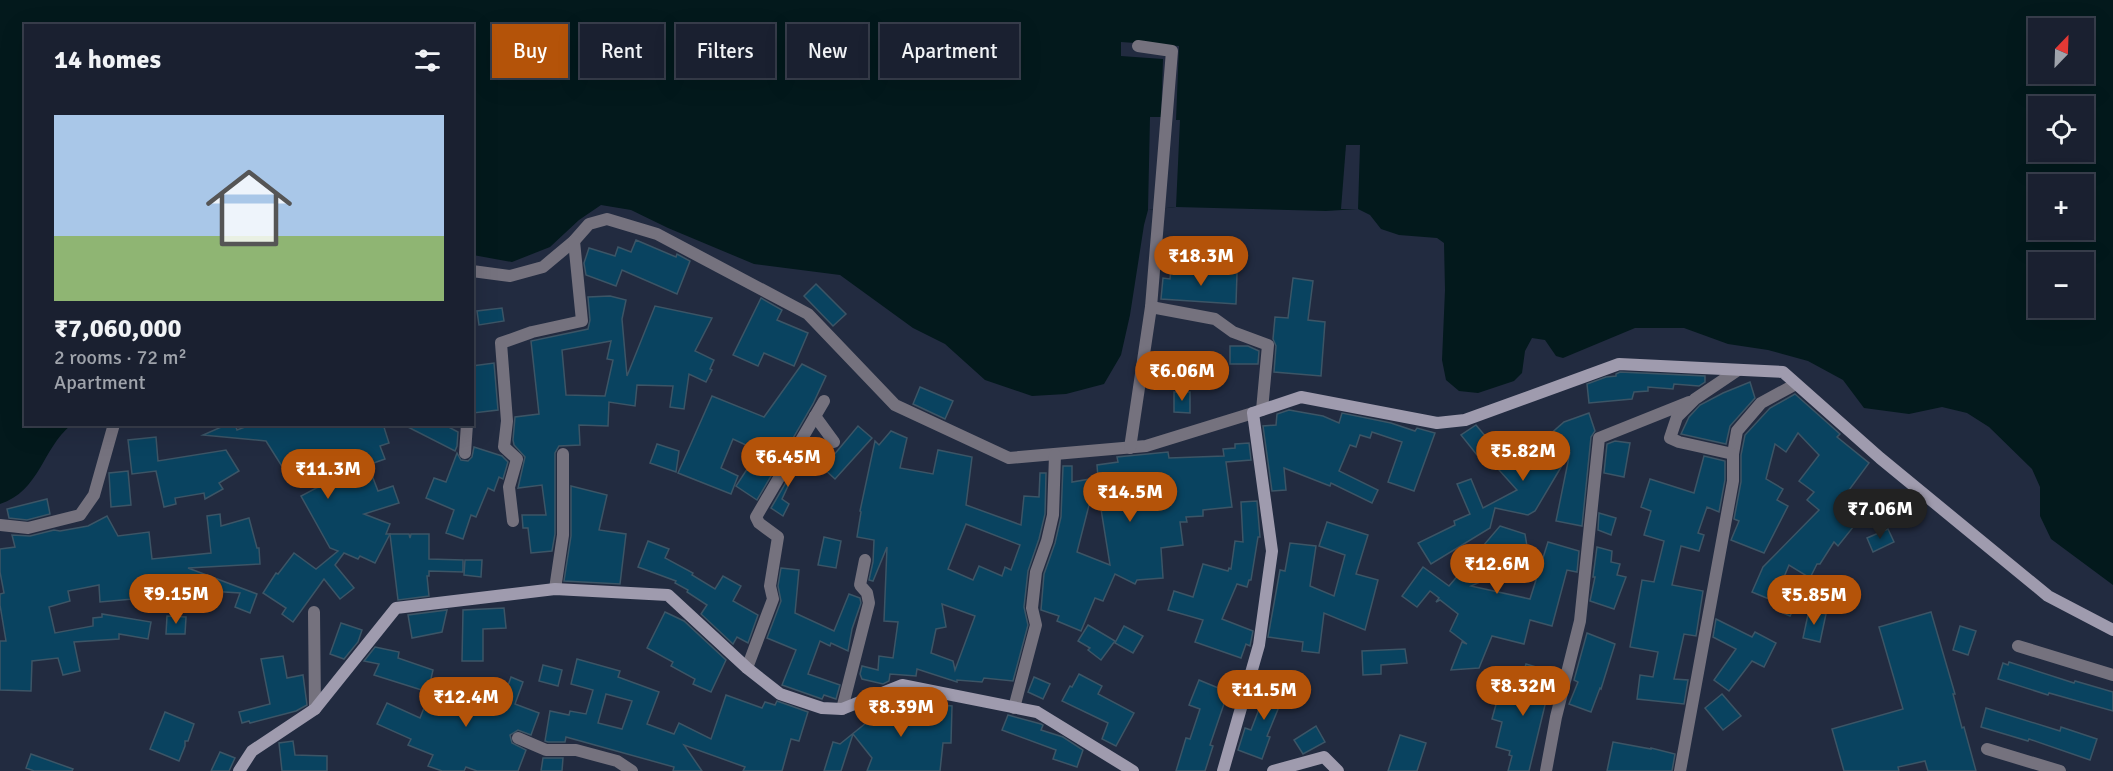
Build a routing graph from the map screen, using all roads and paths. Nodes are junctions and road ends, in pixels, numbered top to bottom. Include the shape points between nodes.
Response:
1 (1138, 46) dead end
2 (574, 241) junction
3 (474, 271) edge
4 (1151, 307) junction
5 (1738, 370) junction
6 (1796, 384) junction
7 (1695, 399) junction
8 (824, 401) dead end
9 (1257, 411) junction
10 (815, 416) junction
11 (113, 426) edge
12 (467, 426) edge
13 (834, 442) dead end
14 (1130, 448) junction
15 (465, 453) dead end
16 (563, 454) dead end
17 (1055, 454) junction
18 (1733, 454) junction
19 (513, 521) dead end
20 (0, 525) edge
21 (865, 560) dead end
22 (555, 589) junction
23 (314, 612) dead end
24 (2113, 630) edge
25 (2018, 646) dead end
26 (747, 668) junction
27 (2113, 675) edge
28 (315, 708) junction
29 (1014, 708) junction
30 (842, 709) junction
31 (518, 738) dead end
32 (1987, 749) dead end
33 (239, 771) edge
34 (632, 771) edge
35 (1133, 771) edge
36 (1223, 771) edge
37 (1273, 771) edge
38 (1338, 771) edge
39 (1546, 771) edge
40 (1680, 771) edge
41 (2060, 771) edge

1 - 4 street via 1172,51
2 - 3 street via 543,267 510,276
2 - 17 street via 589,224 607,219 657,234 808,314 895,405 1009,458
2 - 19 street via 582,321 501,343 507,421 504,447 518,459 509,487
4 - 9 street via 1215,319 1233,332 1268,345
4 - 14 street
5 - 6 street via 1783,372
5 - 7 street
5 - 9 street via 1619,364 1465,420 1437,423 1301,397
6 - 18 street via 1761,403 1737,431
6 - 24 street via 2048,596
7 - 18 street via 1677,417 1670,438
7 - 39 street via 1599,438 1580,621
8 - 10 street
9 - 14 street
9 - 36 street via 1272,551 1259,645
10 - 13 street
10 - 26 street via 756,517 759,524 778,537 770,586 772,599
11 - 20 street via 94,495 80,515 28,528
12 - 15 street
14 - 17 street
16 - 22 street via 562,535
17 - 29 street via 1053,515 1036,572 1032,608 1036,625
18 - 40 street via 1732,481
21 - 30 street via 860,585 869,603
22 - 26 street via 668,595
22 - 28 street via 396,608
23 - 28 street
25 - 27 street
26 - 30 street via 780,694 822,708
28 - 33 street via 252,751
29 - 30 street via 902,685
29 - 35 street via 1037,712
31 - 34 street via 546,750 576,750 617,761
32 - 41 street
37 - 38 street via 1324,757

